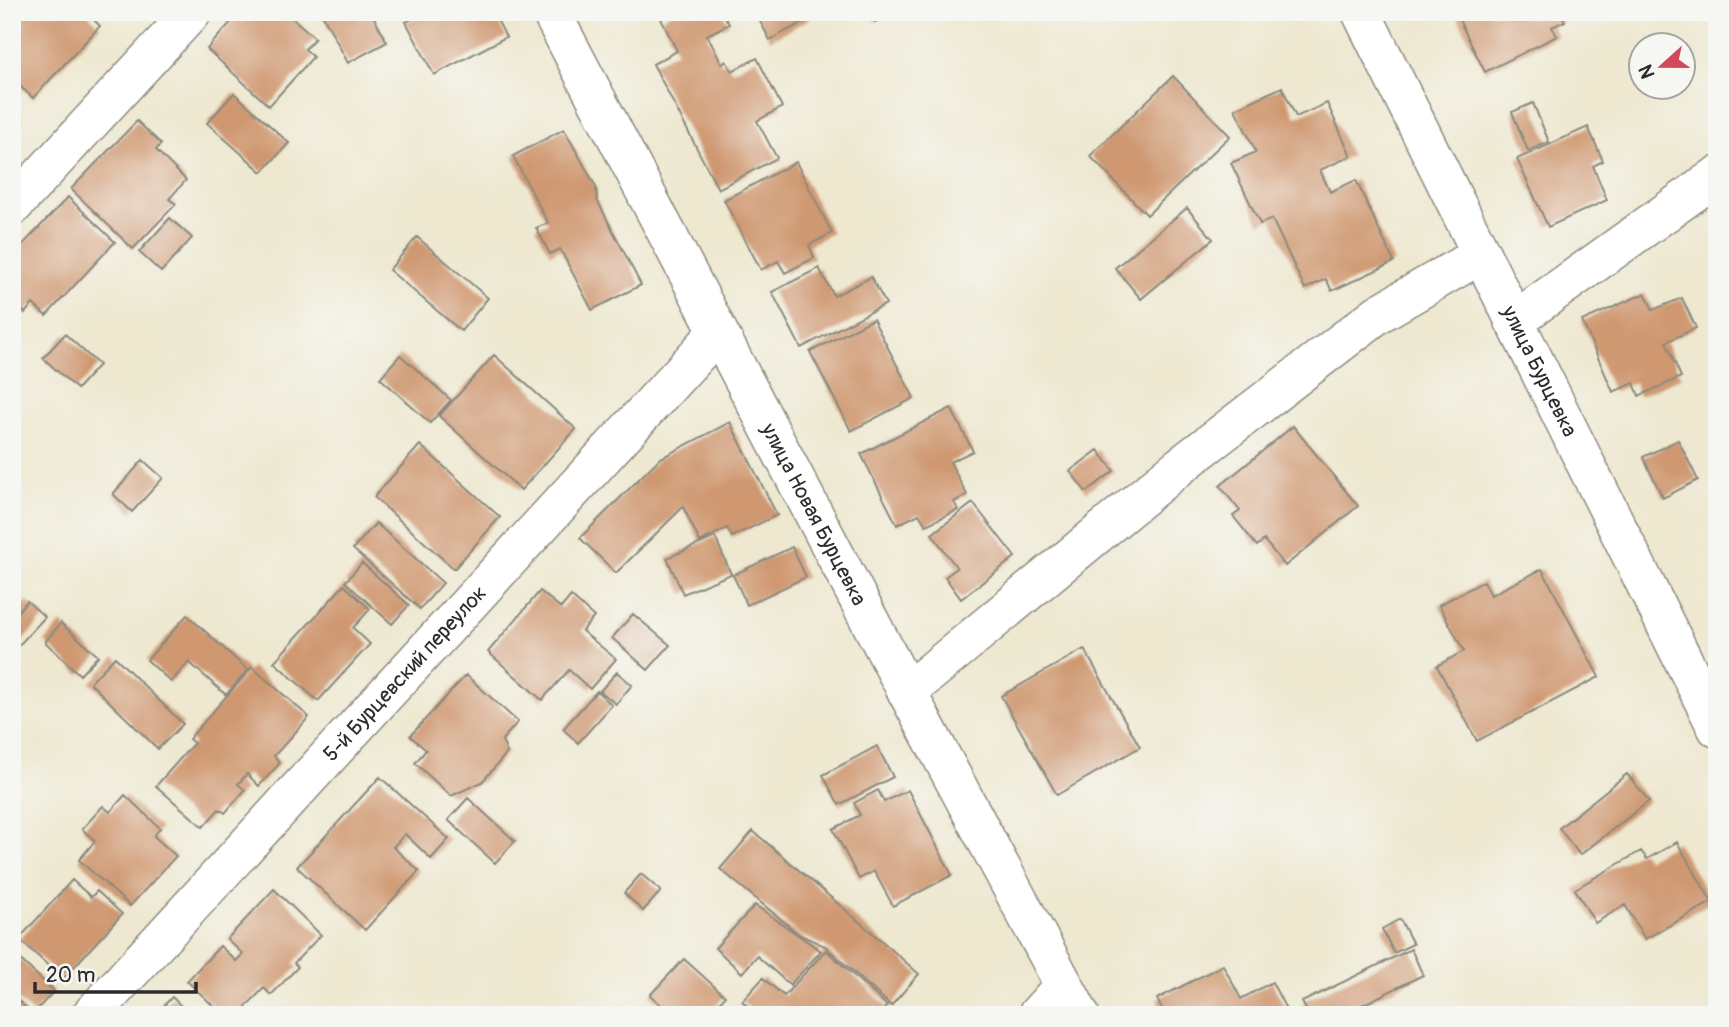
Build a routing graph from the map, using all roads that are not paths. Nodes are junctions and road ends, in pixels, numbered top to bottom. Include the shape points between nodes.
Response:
1 (192, 12) edge
2 (551, 12) edge
3 (1361, 12) edge
4 (1717, 176) edge
5 (12, 207) edge
6 (1480, 255) junction
7 (1514, 321) junction
8 (718, 332) junction
9 (906, 692) junction
10 (1717, 728) edge
11 (1072, 1000) edge
12 (91, 1015) edge
13 (1037, 1015) edge

1 - 5 street
2 - 8 street, улица Новая Бурцевка
3 - 6 street, улица Бурцевка
4 - 7 street
6 - 7 street, улица Бурцевка
6 - 9 street via 1378,314 1180,466
7 - 10 street, улица Бурцевка
8 - 9 street, улица Новая Бурцевка
8 - 12 street, 5-й Бурцевский переулок
9 - 11 street, улица Новая Бурцевка
11 - 13 street

